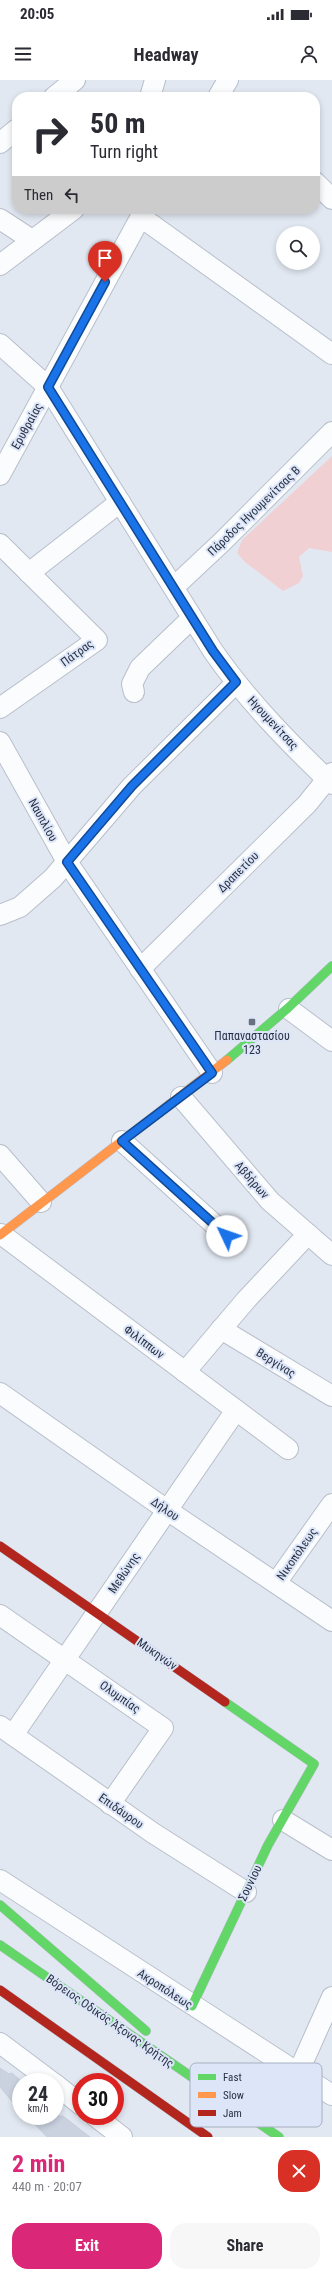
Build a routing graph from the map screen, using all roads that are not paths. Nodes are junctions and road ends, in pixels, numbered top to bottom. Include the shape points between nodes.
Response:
1 (74, 80) edge
2 (155, 80) edge
3 (228, 80) edge
4 (60, 92) edge
5 (151, 92) edge
6 (221, 92) edge
7 (12, 133) edge
8 (0, 143) edge
9 (320, 187) edge
10 (332, 199) edge
11 (67, 214) edge
12 (142, 214) edge
13 (144, 214) edge
14 (0, 219) edge
15 (32, 240) junction
16 (0, 265) edge
17 (0, 344) edge
18 (332, 354) edge
19 (48, 387) junction
20 (332, 432) edge
21 (0, 475) edge
22 (120, 502) junction
23 (0, 544) edge
24 (29, 573) junction
25 (174, 587) junction
26 (192, 618) junction
27 (236, 682) junction
28 (134, 692) dead end
29 (0, 708) edge
30 (0, 742) edge
31 (330, 779) edge
32 (67, 862) junction
33 (0, 915) edge
34 (332, 966) edge
35 (140, 969) junction
36 (289, 1009) junction
37 (332, 1041) edge
38 (212, 1073) junction
39 (181, 1097) junction
40 (122, 1141) junction
41 (0, 1155) edge
42 (41, 1202) junction
43 (1, 1234) edge
44 (308, 1234) junction
45 (227, 1236) dead end
46 (332, 1255) edge
47 (221, 1328) junction
48 (185, 1372) junction
49 (0, 1393) edge
50 (332, 1396) edge
51 (236, 1410) junction
52 (288, 1450) dead end
53 (332, 1504) edge
54 (167, 1510) junction
55 (0, 1546) edge
56 (276, 1583) junction
57 (97, 1612) junction
58 (0, 1615) edge
59 (332, 1621) edge
60 (65, 1660) junction
61 (6, 1731) edge
62 (314, 1764) joint
63 (110, 1804) junction
64 (283, 1820) junction
65 (332, 1850) edge
66 (0, 1880) edge
67 (246, 1892) junction
68 (0, 1904) edge
69 (0, 1945) edge
70 (0, 1990) edge
71 (332, 1997) edge
72 (192, 2006) junction
73 (0, 2042) edge
74 (282, 2063) edge
75 (302, 2063) edge
76 (40, 2073) edge
77 (190, 2073) edge
78 (190, 2076) edge
79 (322, 2089) edge
80 (64, 2091) edge
81 (332, 2095) edge
82 (72, 2098) edge
83 (190, 2124) edge
84 (105, 2125) edge
85 (194, 2127) edge
86 (264, 2127) edge
87 (117, 2136) edge
88 (208, 2137) edge
89 (279, 2137) edge

1 - 4 street
2 - 5 street
3 - 6 street
7 - 8 street
9 - 10 street
11 - 15 street
12 - 19 street, Ερυθραίας
13 - 18 street
14 - 15 street
15 - 16 street
17 - 19 street, Ηγουμενίτσας
19 - 21 street, Ερυθραίας
19 - 22 street, Ηγουμενίτσας
20 - 25 street, Πάροδος Ηγουμενίτσας Β
22 - 24 street
22 - 25 street, Ηγουμενίτσας
23 - 24 street, Πάτρας
24 - 29 street, Πάτρας via 97,640
25 - 26 street, Ηγουμενίτσας
26 - 27 street, Ηγουμενίτσας
26 - 28 street via 140,668 132,684
27 - 31 street, Ηγουμενίτσας via 273,724
27 - 32 street via 132,786
30 - 32 street, Ναυπλίου
31 - 35 street, Δραπετίου
32 - 33 street via 20,907
32 - 35 street, Ναυπλίου
34 - 36 main road
35 - 38 street, Ναυπλίου
36 - 37 street
36 - 38 main road
38 - 39 main road
39 - 40 main road
39 - 44 street, Αβδήρων via 270,1201
40 - 42 main road
40 - 45 street
41 - 42 street
42 - 43 main road
43 - 48 street, Φιλίππων
44 - 46 street, Αβδήρων
44 - 47 street
47 - 48 street
47 - 50 street, Βεργίνας
48 - 51 street, Φιλίππων
49 - 54 street, Δήλου
51 - 52 street, Φιλίππων
51 - 54 street, Μεθώνης
53 - 56 street, Νικοπόλεως
54 - 56 street, Δήλου
54 - 57 street, Μεθώνης
55 - 57 main road, Μυκηνών
56 - 59 street, Δήλου
57 - 60 street, Μεθώνης
57 - 62 main road, Μυκηνών
58 - 60 street, Ολυμπίας
60 - 61 street, Μεθώνης
60 - 63 street, Ολυμπίας via 163,1728
61 - 63 street, Επιδάυρου
62 - 64 main road, Σουνίου
63 - 67 street, Επιδάυρου
64 - 65 street
64 - 67 main road, Σουνίου
66 - 72 street, Ακροπόλεως
67 - 72 main road, Σουνίου
68 - 77 main road
69 - 78 main road, Βόρειος Οδικός Άξονας Κρήτης
70 - 83 main road
71 - 75 street
72 - 74 street, Ακροπόλεως
73 - 76 street
79 - 81 street, Ακροπόλεως
80 - 82 street
84 - 87 street
85 - 88 main road
86 - 89 main road, Βόρειος Οδικός Άξονας Κρήτης

